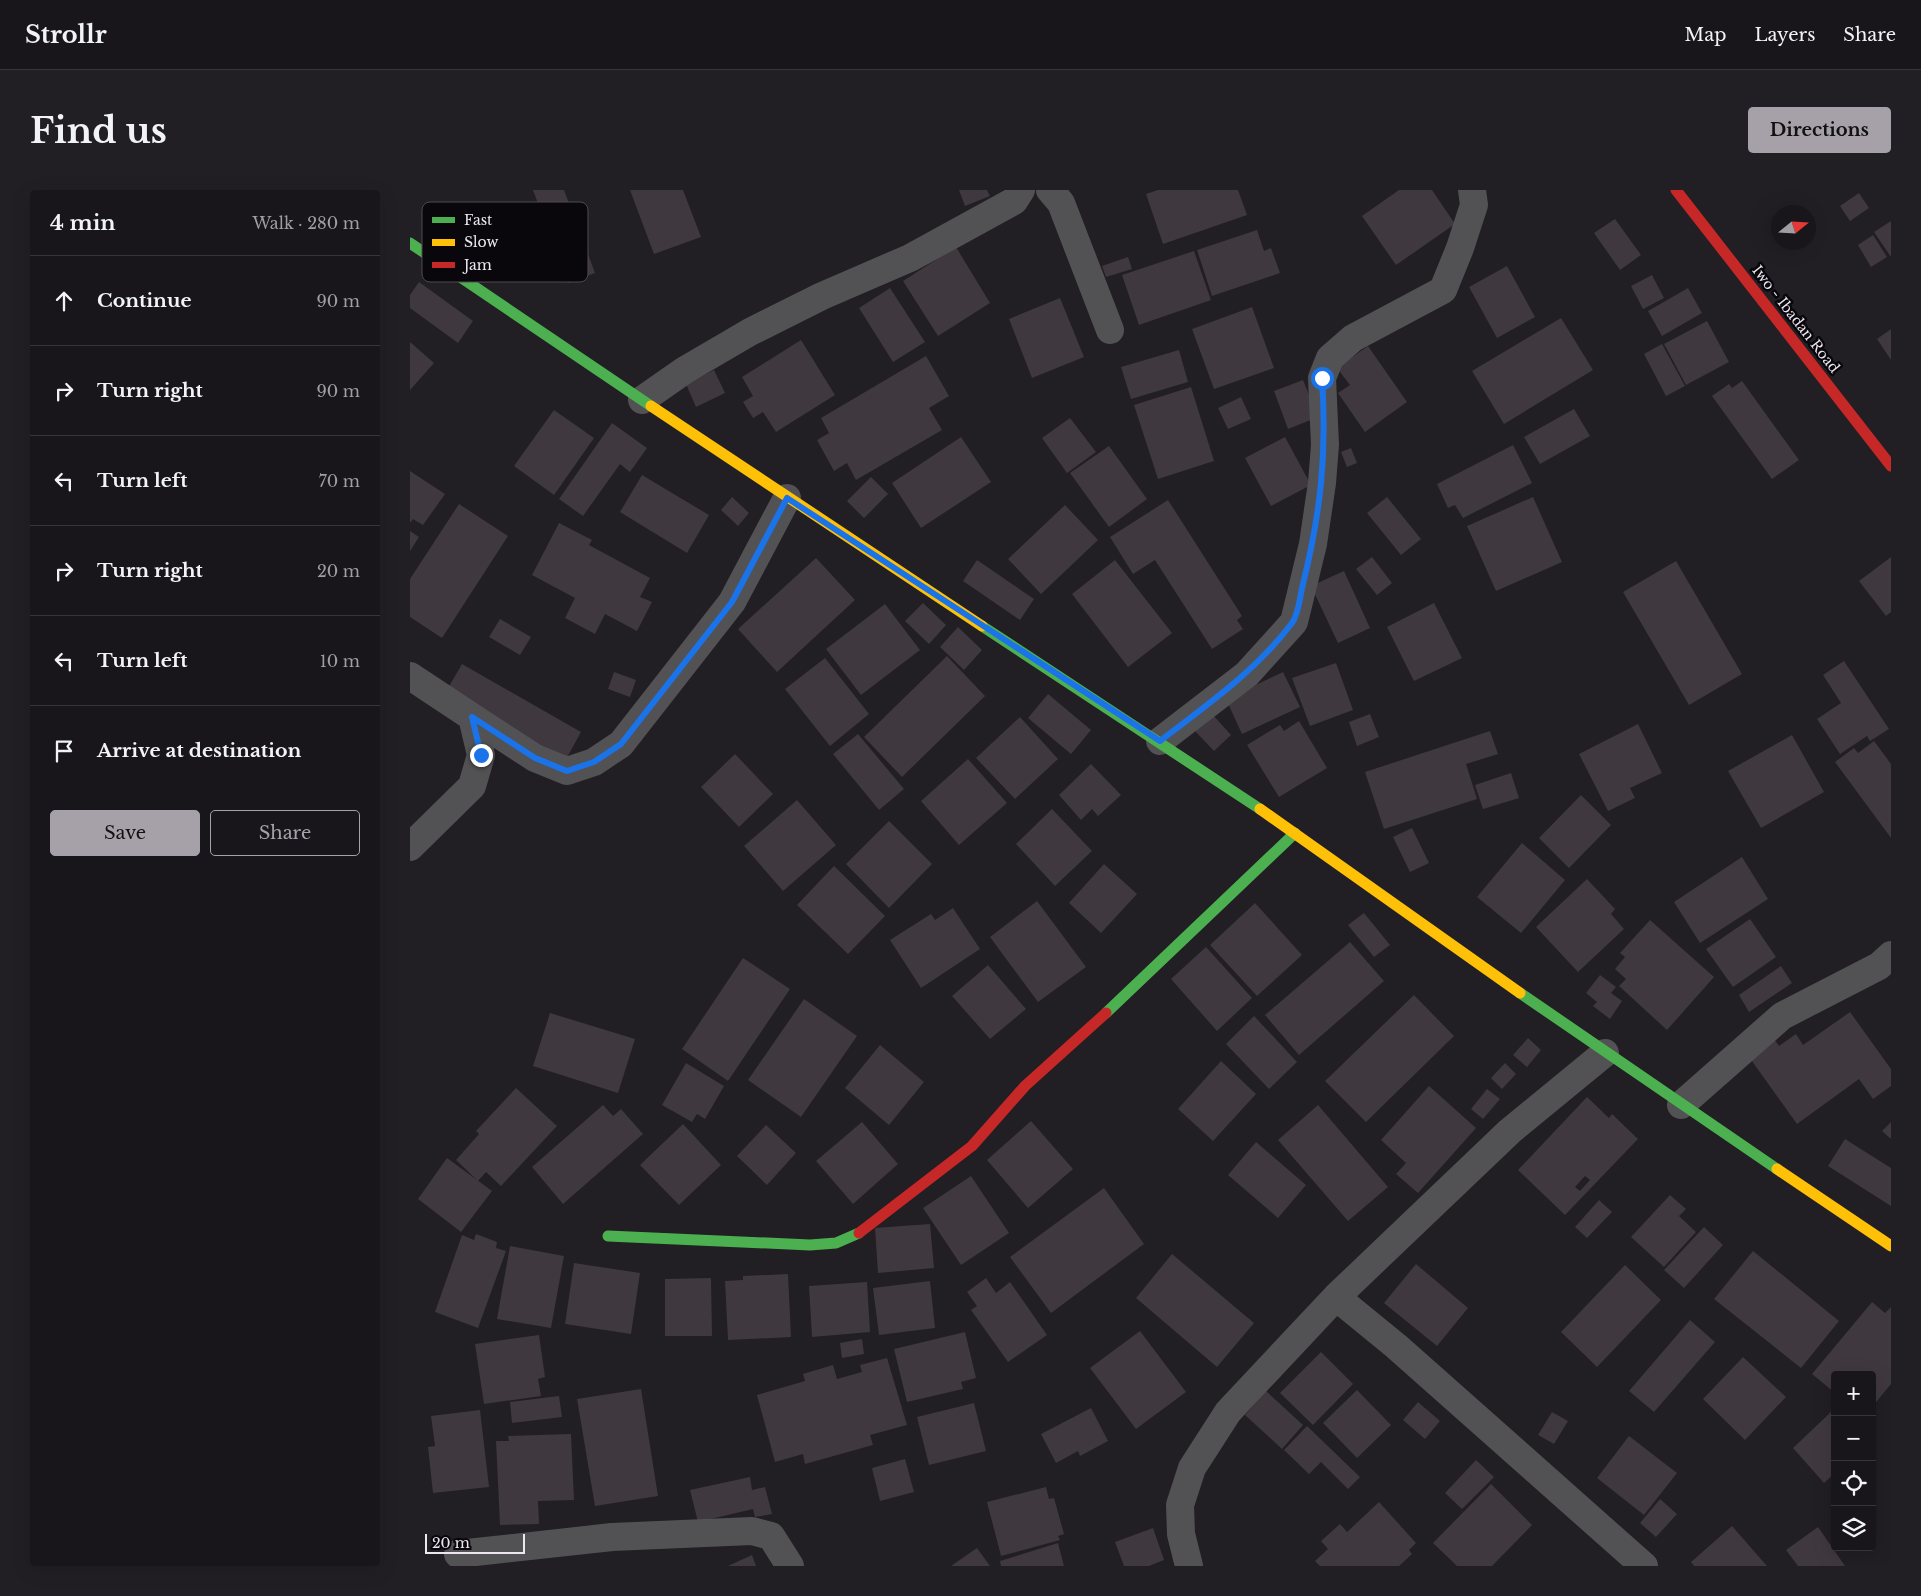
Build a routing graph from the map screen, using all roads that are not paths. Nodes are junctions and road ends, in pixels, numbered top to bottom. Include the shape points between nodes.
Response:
1 (1022, 190) edge
2 (1050, 190) edge
3 (1472, 190) edge
4 (1676, 190) edge
5 (410, 244) edge
6 (422, 252) edge
7 (467, 282) edge
8 (1110, 330) dead end
9 (642, 400) junction
10 (1891, 466) edge
11 (787, 498) junction
12 (410, 676) edge
13 (472, 717) junction
14 (1160, 741) junction
15 (1295, 833) junction
16 (410, 847) edge
17 (1891, 955) edge
18 (1604, 1053) junction
19 (1681, 1105) junction
20 (608, 1236) dead end
21 (1891, 1246) edge
22 (1336, 1297) junction
23 (458, 1554) dead end
24 (790, 1566) edge
25 (1189, 1566) edge
26 (1644, 1566) edge

1 - 9 street via 1014,201 910,258 750,332
2 - 8 street via 1061,203
3 - 14 street via 1474,205 1443,290 1353,338 1330,358 1322,378 1325,445 1322,483 1313,544 1294,622 1247,674
4 - 10 street, Iwo - Ibadan Road
5 - 6 street
7 - 9 street
9 - 11 street
11 - 13 street via 732,602 621,744 594,762 567,771 535,758
11 - 14 street
12 - 13 street
13 - 16 street via 481,755 472,786
14 - 15 street
15 - 18 street
15 - 20 street via 1138,984 1025,1086 972,1146 859,1233 836,1243 810,1246
17 - 19 street via 1879,966 1782,1016
18 - 19 street
18 - 22 street via 1510,1131
19 - 21 street
22 - 25 street via 1228,1412 1192,1468 1180,1505 1181,1534
22 - 26 street via 1396,1346
23 - 24 street via 612,1537 752,1531 771,1536

